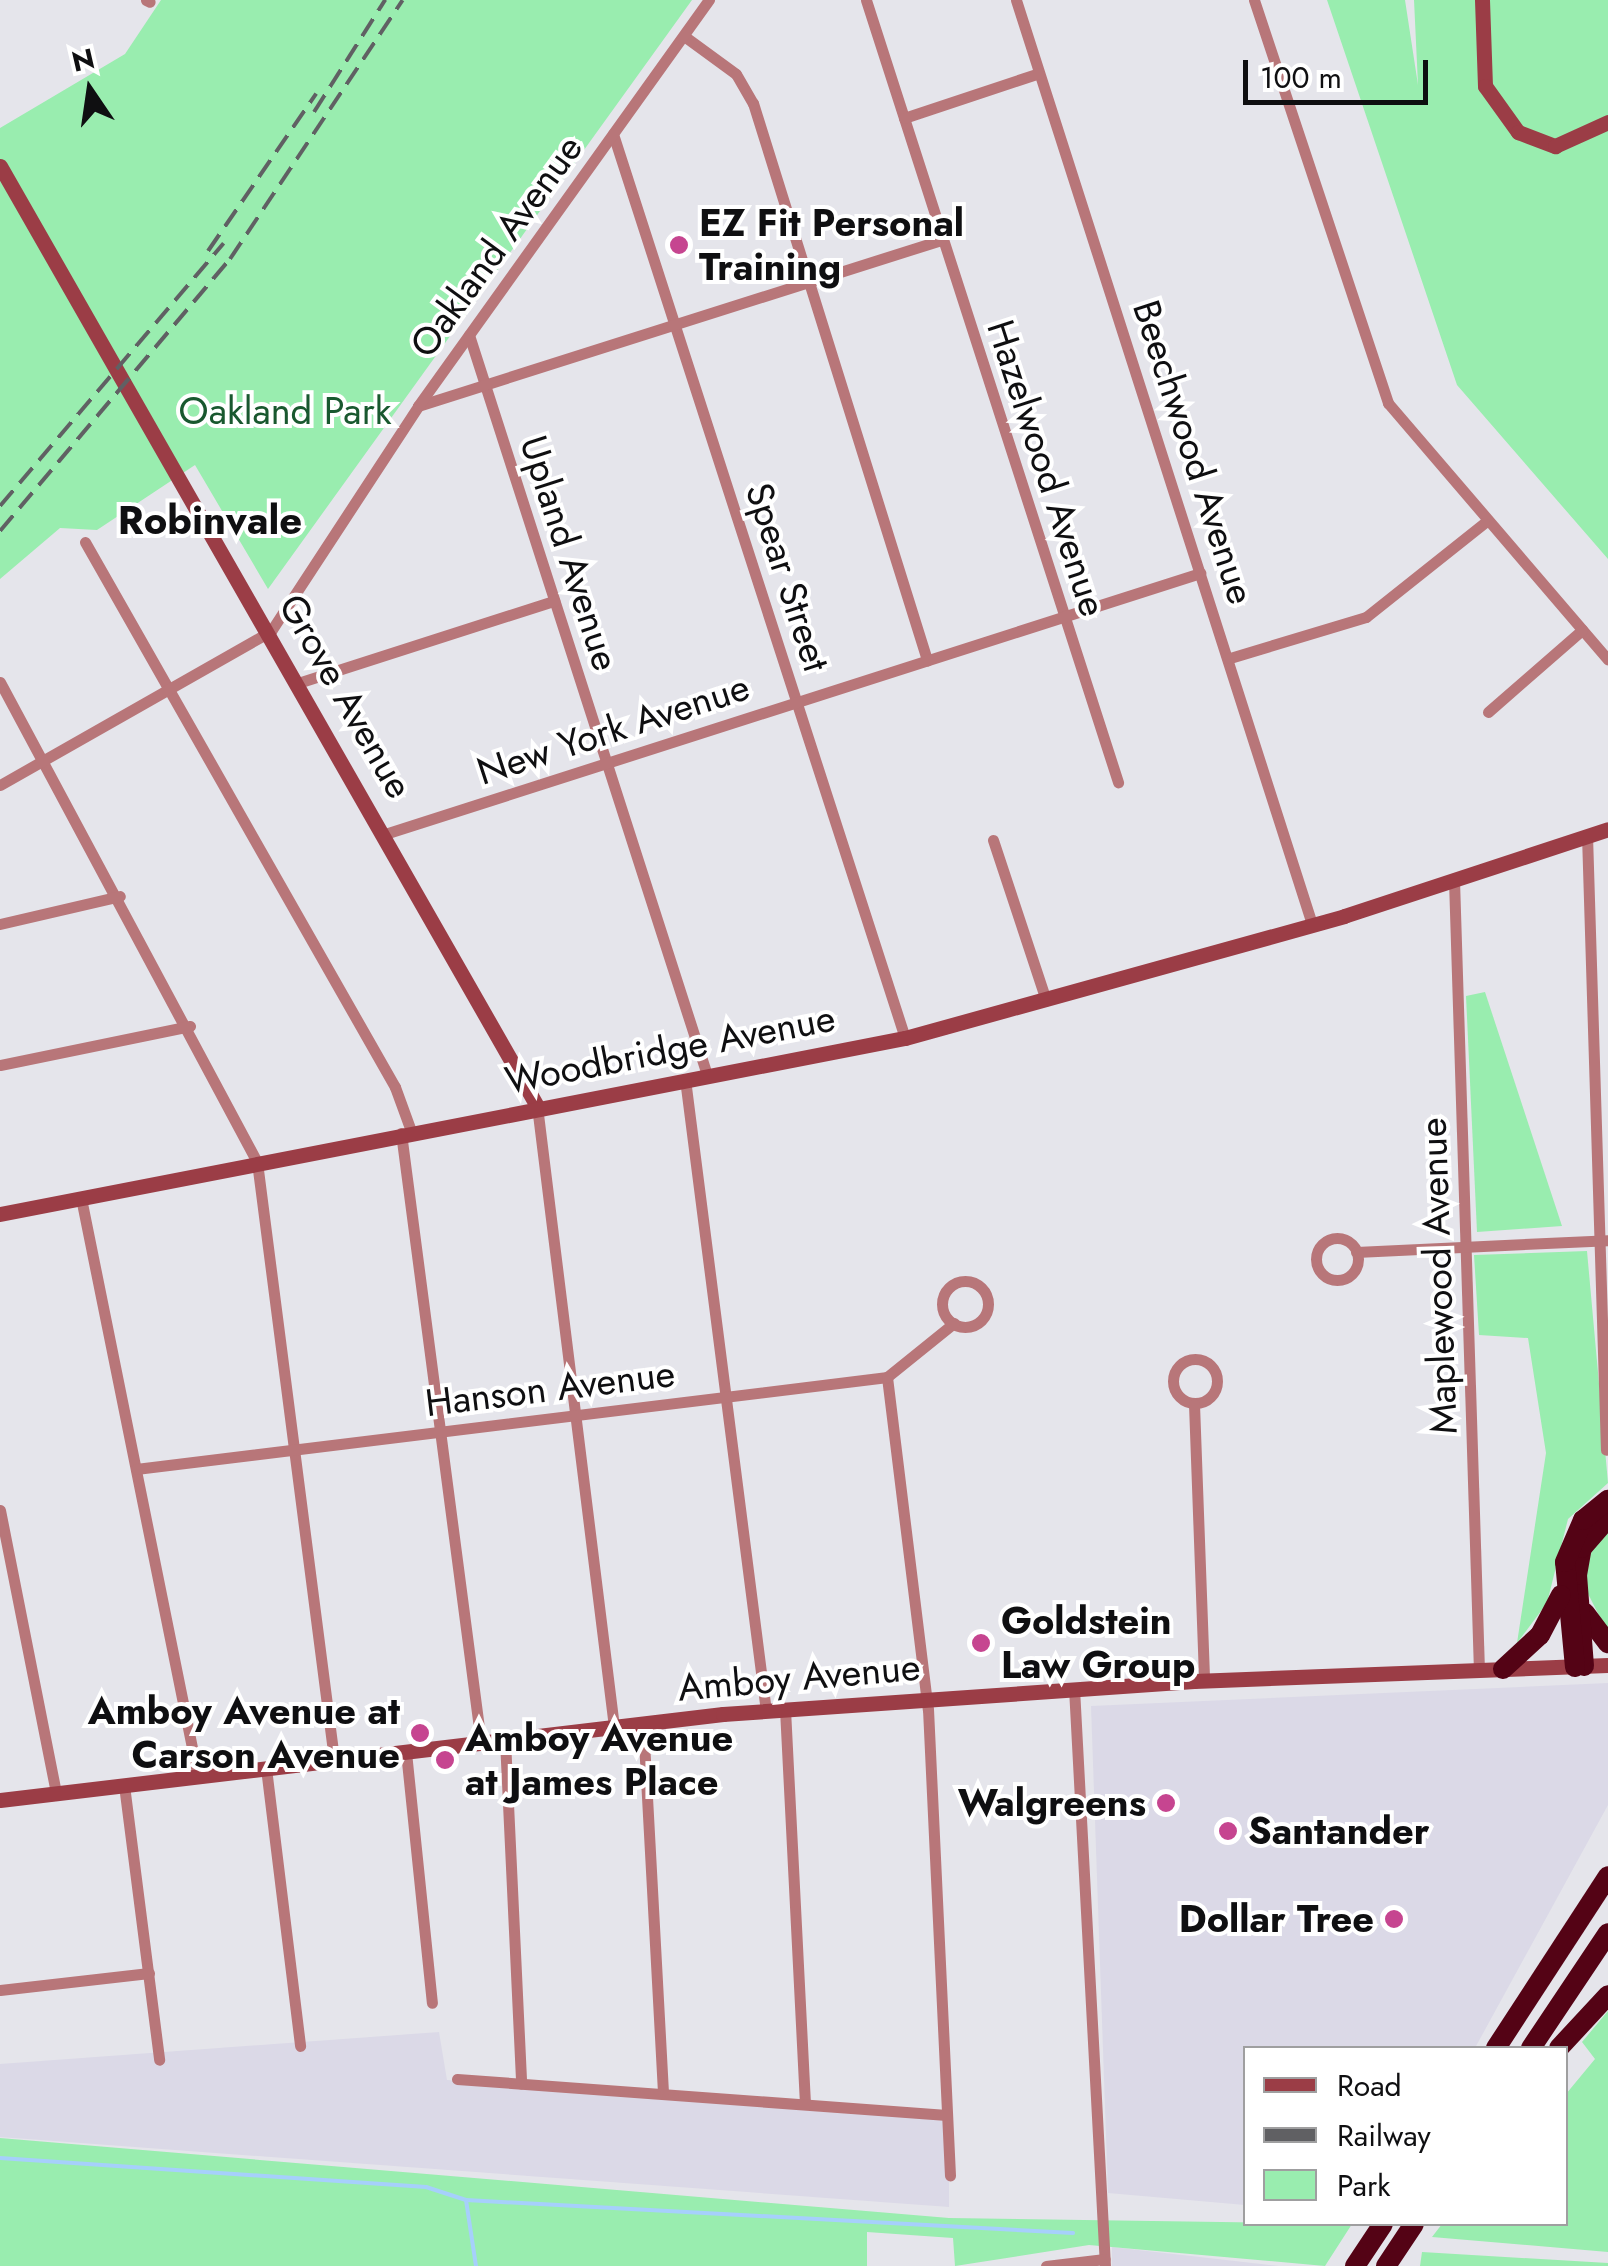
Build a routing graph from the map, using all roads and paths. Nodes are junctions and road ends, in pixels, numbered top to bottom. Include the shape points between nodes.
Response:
1 (709, 0) edge
2 (866, 0) edge
3 (1016, 0) edge
4 (1254, 0) edge
5 (1482, 0) edge
6 (684, 36) junction
7 (1040, 73) junction
8 (904, 118) junction
9 (1608, 122) edge
10 (613, 134) junction
11 (0, 166) edge
12 (941, 240) junction
13 (809, 283) junction
14 (675, 325) junction
15 (469, 335) junction
16 (485, 385) junction
17 (418, 406) junction
18 (1484, 523) junction
19 (85, 542) dead end
20 (1200, 573) junction
21 (554, 601) junction
22 (1063, 615) junction
23 (1582, 630) junction
24 (270, 631) junction
25 (1230, 658) junction
26 (928, 660) junction
27 (1608, 660) edge
28 (0, 682) edge
29 (302, 682) junction
30 (169, 691) junction
31 (796, 702) junction
32 (1488, 712) dead end
33 (44, 760) junction
34 (606, 763) junction
35 (1118, 782) dead end
36 (0, 786) edge
37 (1608, 828) edge
38 (388, 833) junction
39 (1587, 835) junction
40 (993, 840) dead end
41 (1454, 880) junction
42 (120, 896) junction
43 (0, 924) edge
44 (1312, 924) junction
45 (1046, 1000) junction
46 (190, 1026) junction
47 (906, 1038) junction
48 (0, 1065) edge
49 (706, 1074) junction
50 (685, 1079) junction
51 (536, 1106) junction
52 (406, 1132) junction
53 (257, 1162) junction
54 (81, 1198) junction
55 (0, 1214) edge
56 (1604, 1240) edge
57 (1468, 1245) junction
58 (1356, 1252) dead end
59 (954, 1324) junction
60 (888, 1377) junction
61 (726, 1396) junction
62 (1194, 1404) dead end
63 (578, 1415) junction
64 (441, 1432) junction
65 (293, 1449) junction
66 (1606, 1450) edge
67 (136, 1469) junction
68 (1608, 1500) edge
69 (0, 1510) edge
70 (1608, 1518) edge
71 (1564, 1583) junction
72 (1580, 1605) junction
73 (1608, 1643) edge
74 (1608, 1665) edge
75 (1580, 1666) junction
76 (1503, 1669) junction
77 (1479, 1670) junction
78 (1204, 1680) junction
79 (1074, 1688) junction
80 (927, 1699) junction
81 (785, 1709) junction
82 (766, 1711) junction
83 (642, 1723) junction
84 (614, 1727) junction
85 (505, 1740) junction
86 (481, 1742) junction
87 (406, 1752) junction
88 (334, 1760) junction
89 (266, 1768) junction
90 (198, 1777) junction
91 (124, 1785) junction
92 (56, 1794) junction
93 (0, 1800) edge
94 (1608, 1876) edge
95 (1608, 1933) edge
96 (149, 1972) junction
97 (0, 1990) edge
98 (1608, 1995) edge
99 (432, 2003) dead end
100 (300, 2046) dead end
101 (1497, 2046) edge
102 (1532, 2046) edge
103 (1561, 2046) edge
104 (159, 2060) dead end
105 (458, 2079) dead end
106 (521, 2084) junction
107 (664, 2093) junction
108 (805, 2101) junction
109 (947, 2114) junction
110 (950, 2176) dead end
111 (1381, 2226) edge
112 (1413, 2226) edge
113 (1105, 2263) edge
114 (1046, 2266) edge
115 (1355, 2266) edge
116 (1386, 2266) edge

1 - 6 street, Oakland Avenue
2 - 8 street, Hazelwood Avenue
3 - 7 street, Beechwood Avenue
4 - 18 street via 1370,364 1388,404
5 - 9 street via 1484,86 1518,132 1556,146
6 - 10 street, Oakland Avenue
6 - 13 street via 746,88
7 - 8 street
7 - 20 street, Beechwood Avenue
8 - 12 street, Hazelwood Avenue
10 - 14 street, Spear Street
10 - 15 street, Oakland Avenue
11 - 24 street, Grove Avenue
12 - 13 street
12 - 22 street, Hazelwood Avenue
13 - 14 street
13 - 26 street
14 - 16 street
14 - 31 street, Spear Street
15 - 16 street, Upland Avenue
15 - 17 street, Oakland Avenue
16 - 17 street
16 - 21 street, Upland Avenue
17 - 24 street, Oakland Avenue
18 - 23 street
18 - 25 street via 1366,617
19 - 30 street
20 - 22 street, New York Avenue
20 - 25 street, Beechwood Avenue
21 - 29 street
21 - 34 street, Upland Avenue
22 - 26 street, New York Avenue
22 - 35 street, Hazelwood Avenue
23 - 27 street
23 - 32 street
24 - 29 street, Grove Avenue
24 - 30 street
25 - 44 street, Beechwood Avenue
26 - 31 street, New York Avenue
28 - 33 street
29 - 38 street, Grove Avenue
30 - 33 street
30 - 52 street via 395,1087
31 - 34 street, New York Avenue
31 - 47 street, Spear Street
33 - 36 street
33 - 42 street
34 - 38 street, New York Avenue
34 - 49 street, Upland Avenue
37 - 39 street, Woodbridge Avenue
38 - 51 street, Grove Avenue
39 - 41 street, Woodbridge Avenue
39 - 56 street
40 - 45 street
41 - 44 street, Woodbridge Avenue
41 - 57 street, Maplewood Avenue
42 - 43 street
42 - 46 street
44 - 45 street, Woodbridge Avenue
45 - 47 street, Woodbridge Avenue
46 - 48 street
46 - 53 street
47 - 49 street, Woodbridge Avenue
49 - 50 street, Woodbridge Avenue
50 - 51 street, Woodbridge Avenue
50 - 61 street
51 - 52 street, Woodbridge Avenue
51 - 63 street
52 - 53 street, Woodbridge Avenue
52 - 64 street
53 - 54 street, Woodbridge Avenue
53 - 65 street
54 - 55 street, Woodbridge Avenue
54 - 67 street
56 - 57 street
56 - 66 street
57 - 58 street
57 - 77 street, Maplewood Avenue
59 - 59 street via 982,1320 980,1286 966,1280 946,1290 942,1305
59 - 60 street
60 - 61 street, Hanson Avenue
60 - 80 street
61 - 63 street, Hanson Avenue
61 - 82 street
62 - 78 street
63 - 64 street, Hanson Avenue
63 - 84 street
64 - 65 street, Hanson Avenue
64 - 86 street
65 - 67 street, Hanson Avenue
65 - 88 street
67 - 90 street
68 - 71 highway via 1569,1544
69 - 92 street
70 - 72 highway via 1582,1548
71 - 75 highway
71 - 76 highway via 1556,1613
72 - 73 highway
72 - 75 highway
74 - 75 street, Amboy Avenue
75 - 76 street, Amboy Avenue
76 - 77 street, Amboy Avenue
77 - 78 street, Amboy Avenue
78 - 79 street, Amboy Avenue
79 - 80 street, Amboy Avenue
79 - 113 street
80 - 81 street, Amboy Avenue
80 - 109 street
81 - 82 street, Amboy Avenue
81 - 108 street
82 - 83 street, Amboy Avenue
83 - 84 street, Amboy Avenue
83 - 107 street
84 - 85 street, Amboy Avenue
85 - 86 street, Amboy Avenue
85 - 106 street
86 - 87 street, Amboy Avenue
87 - 88 street, Amboy Avenue
87 - 99 street
88 - 89 street, Amboy Avenue
89 - 90 street, Amboy Avenue
89 - 100 street
90 - 91 street, Amboy Avenue
91 - 92 street, Amboy Avenue
91 - 96 street
92 - 93 street, Amboy Avenue
94 - 101 highway
95 - 102 highway
96 - 97 street
96 - 104 street
98 - 103 highway
105 - 106 street
106 - 107 street
107 - 108 street
108 - 109 street
109 - 110 street
111 - 115 highway
112 - 116 highway
113 - 114 street

